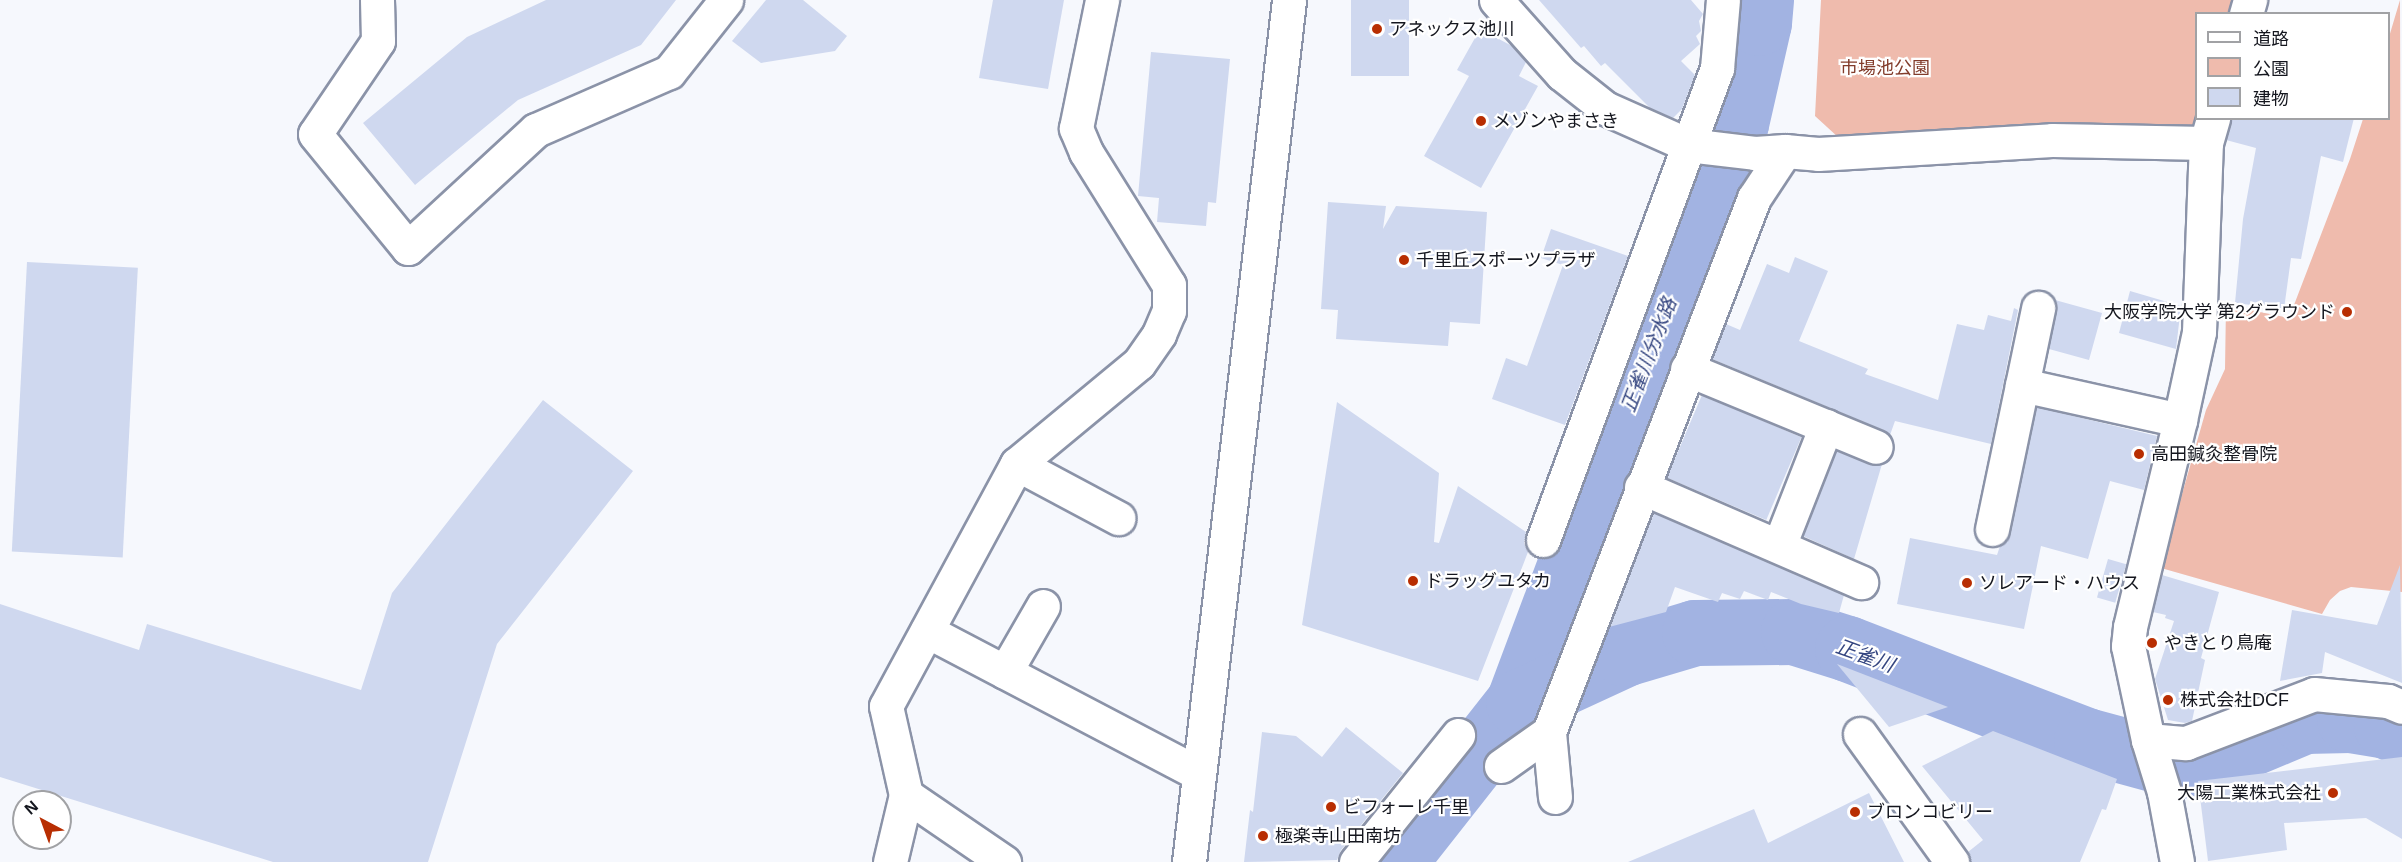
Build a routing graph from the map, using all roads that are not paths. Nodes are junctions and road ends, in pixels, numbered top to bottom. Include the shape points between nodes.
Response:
1 (377, 0) edge
2 (726, 0) edge
3 (1102, 0) edge
4 (1289, 0) edge
5 (1496, 0) edge
6 (1723, 0) edge
7 (2209, 131) edge
8 (1697, 146) junction
9 (1770, 152) junction
10 (2038, 309) dead end
11 (1687, 369) junction
12 (2022, 385) junction
13 (2180, 420) junction
14 (1826, 426) junction
15 (1876, 447) dead end
16 (1017, 464) junction
17 (1641, 487) junction
18 (1118, 518) dead end
19 (1992, 529) dead end
20 (1543, 540) dead end
21 (1779, 546) junction
22 (1862, 582) dead end
23 (1043, 606) dead end
24 (927, 631) junction
25 (1005, 672) junction
26 (2402, 707) edge
27 (1549, 732) junction
28 (1860, 734) dead end
29 (1458, 735) dead end
30 (2148, 740) junction
31 (1501, 766) dead end
32 (1199, 774) junction
33 (906, 795) junction
34 (1555, 797) dead end
35 (890, 862) edge
36 (1004, 862) edge
37 (1190, 862) edge
38 (1356, 862) edge
39 (1952, 862) edge
40 (2177, 862) edge

1 - 2 street via 378,41 315,134 408,248 536,130 669,72
3 - 16 street via 1076,128 1086,152 1169,285 1169,311 1139,363
4 - 32 street
5 - 8 street via 1562,74 1605,108
6 - 8 street via 1717,68
7 - 9 street via 1818,154
7 - 13 street via 2199,332
8 - 9 street
8 - 20 street
9 - 11 street
10 - 12 street
11 - 14 street
11 - 17 street
12 - 13 street
12 - 19 street
13 - 30 street via 2129,636 2131,667
14 - 15 street
14 - 21 street
16 - 18 street
16 - 24 street
17 - 21 street
17 - 27 street
21 - 22 street
23 - 25 street
24 - 25 street
24 - 33 street via 886,706
25 - 32 street
26 - 30 street via 2388,701 2314,694 2186,743
27 - 31 street
27 - 34 street
28 - 39 street
29 - 38 street
30 - 40 street via 2164,792
32 - 37 street
33 - 35 street
33 - 36 street

